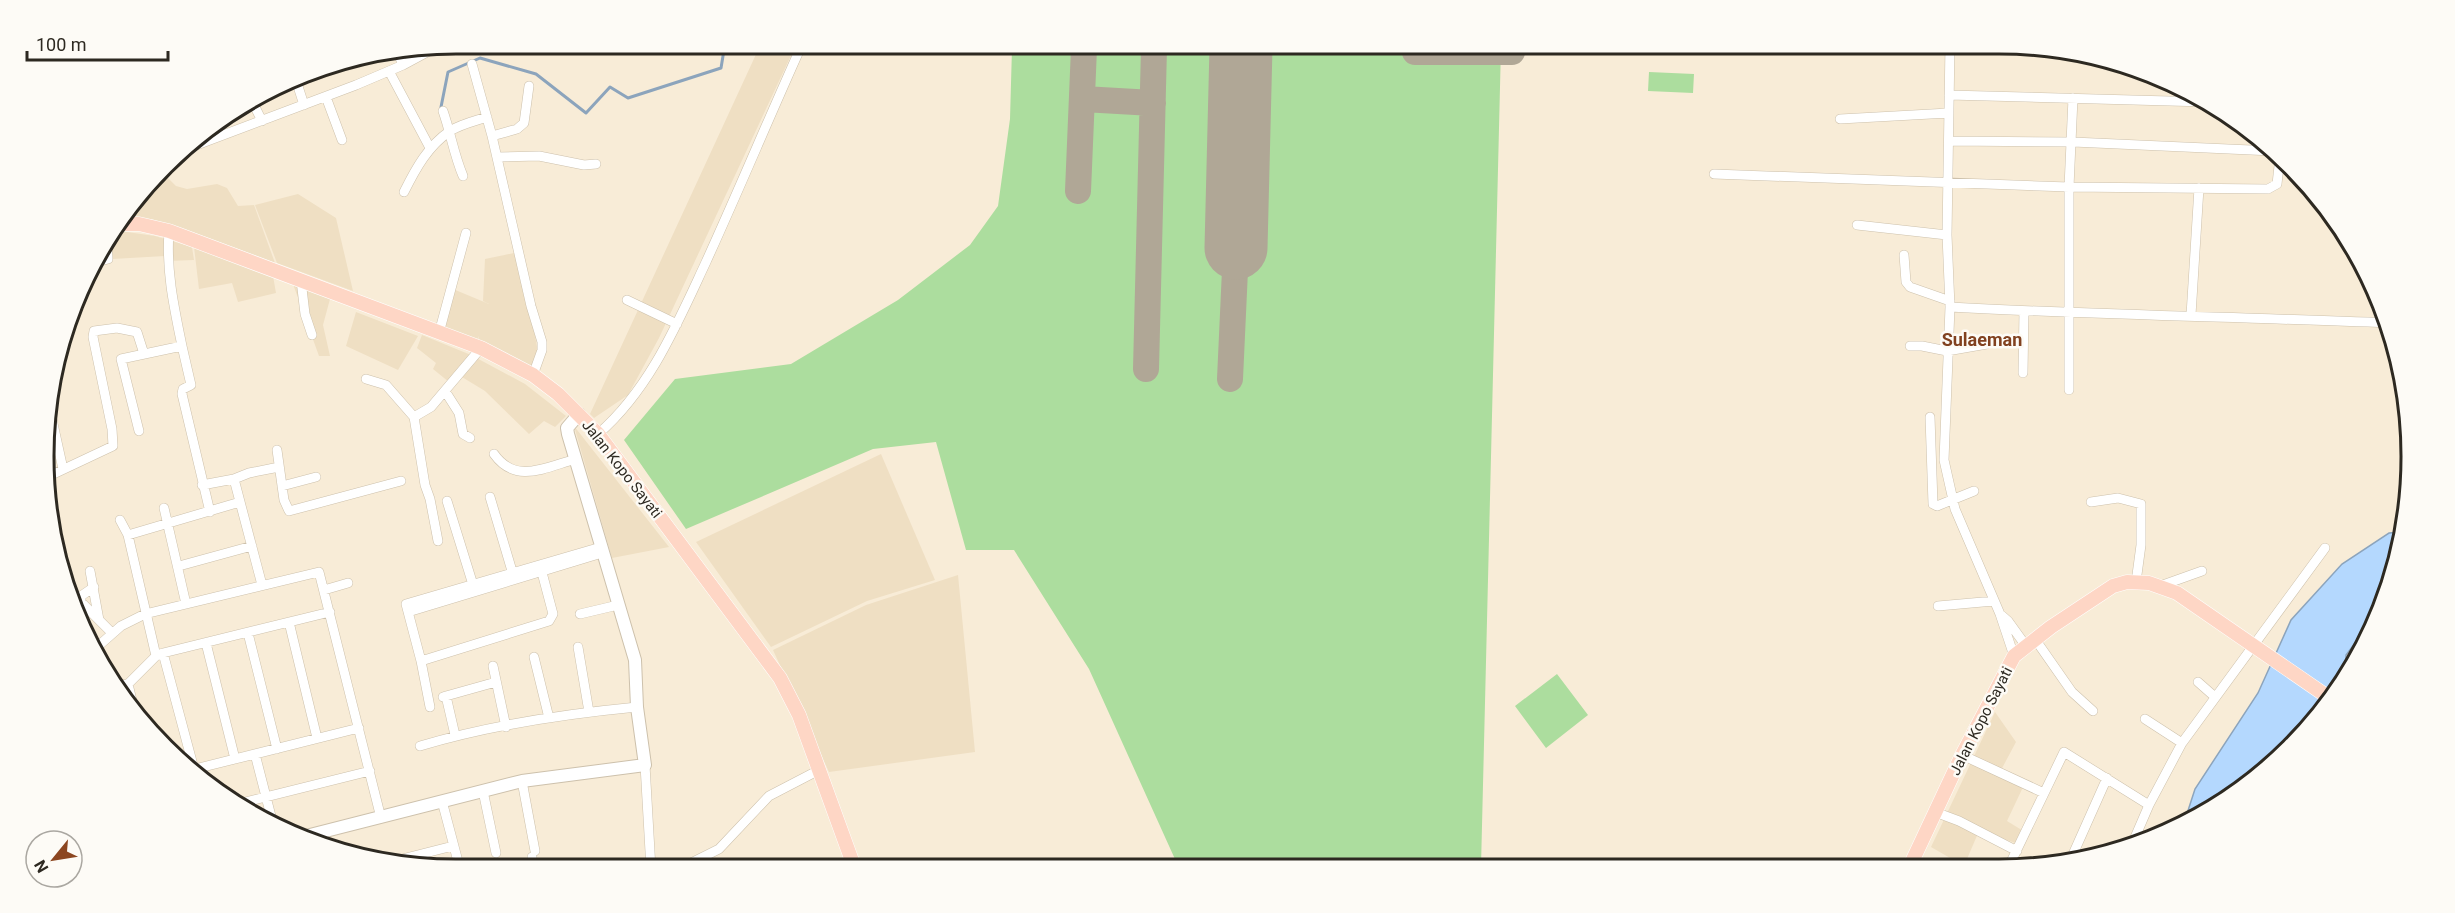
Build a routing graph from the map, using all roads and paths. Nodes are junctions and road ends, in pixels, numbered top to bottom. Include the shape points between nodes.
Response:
1 (798, 54) edge
2 (1950, 54) edge
3 (420, 56) edge
4 (399, 58) edge
5 (472, 64) dead end
6 (403, 65) junction
7 (389, 71) junction
8 (529, 86) dead end
9 (298, 87) edge
10 (1949, 95) junction
11 (326, 97) junction
12 (2073, 98) junction
13 (2187, 101) edge
14 (304, 105) junction
15 (255, 108) edge
16 (443, 111) dead end
17 (1949, 113) junction
18 (487, 117) junction
19 (1840, 119) dead end
20 (262, 121) junction
21 (450, 131) junction
22 (492, 136) junction
23 (342, 140) dead end
24 (1950, 141) junction
25 (206, 142) edge
26 (2073, 142) junction
27 (430, 148) junction
28 (2260, 150) edge
29 (498, 157) junction
30 (597, 164) dead end
31 (2279, 168) edge
32 (1714, 174) dead end
33 (463, 176) dead end
34 (1949, 183) junction
35 (2069, 187) junction
36 (2199, 188) junction
37 (404, 192) dead end
38 (128, 224) edge
39 (1857, 225) dead end
40 (169, 231) junction
41 (466, 233) dead end
42 (1947, 236) junction
43 (1904, 255) dead end
44 (301, 280) junction
45 (627, 300) dead end
46 (1950, 304) junction
47 (2024, 311) junction
48 (2070, 314) junction
49 (2191, 315) junction
50 (2378, 323) edge
51 (677, 324) junction
52 (439, 333) junction
53 (312, 335) dead end
54 (1987, 344) dead end
55 (182, 345) junction
56 (1910, 346) dead end
57 (481, 348) junction
58 (1947, 351) junction
59 (144, 354) junction
60 (2023, 373) dead end
61 (533, 375) junction
62 (366, 379) dead end
63 (2068, 390) dead end
64 (445, 391) junction
65 (579, 414) junction
66 (414, 417) junction
67 (1930, 417) dead end
68 (139, 431) dead end
69 (55, 432) edge
70 (598, 434) junction
71 (470, 438) dead end
72 (277, 450) dead end
73 (494, 454) dead end
74 (576, 459) junction
75 (279, 467) junction
76 (63, 469) junction
77 (55, 473) edge
78 (316, 477) dead end
79 (234, 479) junction
80 (400, 481) dead end
81 (202, 485) junction
82 (282, 486) junction
83 (1974, 491) dead end
84 (490, 497) dead end
85 (447, 501) dead end
86 (1953, 501) junction
87 (240, 502) junction
88 (2091, 502) dead end
89 (164, 508) dead end
90 (210, 512) junction
91 (120, 520) dead end
92 (168, 523) junction
93 (128, 535) junction
94 (438, 541) dead end
95 (252, 546) junction
96 (2325, 548) dead end
97 (602, 550) junction
98 (179, 566) junction
99 (540, 568) junction
100 (90, 571) dead end
101 (512, 571) junction
102 (2202, 571) dead end
103 (2136, 582) junction
104 (348, 583) dead end
105 (262, 585) junction
106 (2160, 586) junction
107 (94, 587) junction
108 (474, 588) junction
109 (324, 590) junction
110 (81, 601) edge
111 (1994, 601) junction
112 (186, 604) junction
113 (618, 605) junction
114 (1938, 606) dead end
115 (85, 611) edge
116 (330, 612) junction
117 (145, 614) junction
118 (580, 614) dead end
119 (2000, 614) junction
120 (99, 620) junction
121 (289, 622) junction
122 (112, 633) junction
123 (248, 633) junction
124 (206, 643) junction
125 (2030, 643) junction
126 (101, 644) edge
127 (578, 647) dead end
128 (2254, 647) junction
129 (159, 654) junction
130 (534, 657) dead end
131 (2014, 657) junction
132 (421, 661) junction
133 (493, 666) dead end
134 (495, 682) junction
135 (2198, 682) dead end
136 (125, 684) edge
137 (128, 684) junction
138 (130, 691) edge
139 (2324, 694) edge
140 (2215, 697) junction
141 (430, 707) dead end
142 (637, 707) junction
143 (2093, 711) dead end
144 (589, 712) junction
145 (549, 718) junction
146 (2145, 719) dead end
147 (507, 727) junction
148 (359, 728) junction
149 (455, 735) junction
150 (317, 738) junction
151 (2182, 743) junction
152 (420, 746) dead end
153 (277, 748) junction
154 (255, 754) junction
155 (1962, 755) junction
156 (188, 756) edge
157 (235, 759) junction
158 (645, 765) junction
159 (201, 768) edge
160 (819, 770) junction
161 (370, 771) junction
162 (2107, 778) junction
163 (522, 781) junction
164 (483, 791) junction
165 (2044, 793) junction
166 (266, 797) junction
167 (249, 801) edge
168 (442, 801) junction
169 (2149, 805) junction
170 (1935, 812) junction
171 (270, 813) edge
172 (381, 818) junction
173 (2136, 835) edge
174 (325, 837) edge
175 (453, 846) junction
176 (2017, 851) junction
177 (2074, 852) edge
178 (496, 854) dead end
179 (411, 857) edge
180 (2013, 858) edge
181 (457, 859) edge
182 (534, 859) edge
183 (650, 859) edge
184 (700, 859) edge
185 (851, 859) edge
186 (1916, 859) edge

1 - 51 street
2 - 10 street
3 - 6 street
4 - 6 street
5 - 18 street
6 - 7 street
7 - 11 street
7 - 27 street
8 - 22 street via 524,123
9 - 14 street
10 - 12 street
10 - 17 street
11 - 14 street
11 - 23 street
12 - 13 street
12 - 26 street
14 - 20 street
15 - 20 street
16 - 21 street
17 - 19 street
17 - 24 street
18 - 21 street
18 - 22 street
20 - 25 street
21 - 27 street
21 - 33 street via 455,160
22 - 29 street
24 - 26 street
24 - 34 street
26 - 28 street
26 - 35 street
27 - 37 street via 420,159
29 - 30 street via 539,156
29 - 61 street via 542,342
31 - 36 street via 2277,184 2271,188
32 - 34 street
34 - 35 street
34 - 42 street
35 - 36 street
35 - 48 street
36 - 49 street
38 - 40 main road, Jalan Kopo Sayati
39 - 42 street
40 - 44 main road, Jalan Kopo Sayati
40 - 55 street via 169,284
41 - 52 street
42 - 46 street
43 - 46 street via 1906,282 1910,287
44 - 52 main road, Jalan Kopo Sayati
44 - 53 street via 304,314
45 - 51 street
46 - 47 street
46 - 58 street
47 - 48 street
47 - 60 street
48 - 49 street
48 - 63 street
49 - 50 street
51 - 70 street via 634,397
52 - 57 main road, Jalan Kopo Sayati
54 - 58 street
55 - 59 street
55 - 81 street via 191,385 182,394
56 - 58 street
57 - 61 main road, Jalan Kopo Sayati
57 - 64 street
58 - 86 street via 1944,460
59 - 68 street via 121,359
59 - 76 street via 137,332 117,328 94,332 113,443 111,448
61 - 65 main road, Jalan Kopo Sayati
62 - 66 street via 386,386
64 - 66 street via 428,410
64 - 71 street via 459,413 463,434
65 - 70 main road, Jalan Kopo Sayati
65 - 74 street via 567,428
66 - 94 street
67 - 86 street via 1933,504
69 - 76 street
70 - 160 main road, Jalan Kopo Sayati via 780,678 800,715
72 - 75 street
73 - 74 street via 507,468 522,472
74 - 97 street
75 - 79 street
75 - 82 street
76 - 77 street
78 - 82 street
79 - 81 street
79 - 87 street
80 - 82 street via 290,511
81 - 90 street
83 - 86 street
84 - 101 street
85 - 108 street
86 - 111 street
87 - 90 street
87 - 95 street
88 - 103 street via 2118,498 2141,504
89 - 92 street
90 - 92 street
91 - 93 street
92 - 93 street
92 - 98 street
93 - 117 street
95 - 98 street
95 - 105 street
96 - 128 street
97 - 99 street
97 - 113 street
98 - 112 street
99 - 101 street
99 - 108 street
99 - 132 street via 553,614 549,621
100 - 107 street
101 - 108 street
102 - 106 street
103 - 106 main road, Jalan Kopo Sayati
103 - 125 main road, Jalan Kopo Sayati via 2113,586
104 - 109 street
105 - 109 street via 318,572
105 - 112 street
106 - 128 main road, Jalan Kopo Sayati via 2190,601
107 - 110 street via 81,596
107 - 120 street
108 - 132 street via 407,608
109 - 116 street
111 - 114 street
111 - 119 street
112 - 117 street
113 - 118 street
113 - 142 street via 635,660
115 - 120 street
116 - 121 street
116 - 148 street
117 - 122 street
117 - 129 street
119 - 125 street
119 - 131 street
120 - 122 street
121 - 123 street
121 - 150 street
122 - 126 street
123 - 124 street
123 - 153 street
124 - 129 street
124 - 157 street
125 - 131 main road, Jalan Kopo Sayati
125 - 143 street
127 - 144 street
128 - 139 main road, Jalan Kopo Sayati
128 - 140 street
129 - 137 street
129 - 156 street
130 - 145 street
131 - 155 main road, Jalan Kopo Sayati
132 - 141 street
133 - 134 street
134 - 147 street
134 - 149 street via 443,696
135 - 140 street
136 - 137 street
137 - 138 street
140 - 151 street
142 - 144 street
142 - 158 street
144 - 145 street
145 - 147 street
146 - 151 street
147 - 149 street
148 - 150 street
148 - 161 street
149 - 152 street
150 - 153 street
151 - 169 street
153 - 154 street
154 - 157 street
154 - 166 street
155 - 165 street
155 - 170 main road, Jalan Kopo Sayati
157 - 159 street
158 - 163 street
158 - 183 street
160 - 184 street via 769,796 719,849
160 - 185 main road, Jalan Kopo Sayati
161 - 166 street
161 - 172 street
162 - 165 street via 2064,752
162 - 169 street
162 - 177 street
163 - 164 street
163 - 182 street
164 - 168 street
164 - 178 street
165 - 176 street
166 - 167 street
166 - 171 street
168 - 172 street
168 - 175 street
169 - 173 street
170 - 176 street
170 - 186 main road, Jalan Kopo Sayati
172 - 174 street
175 - 179 street
175 - 181 street
176 - 180 street

